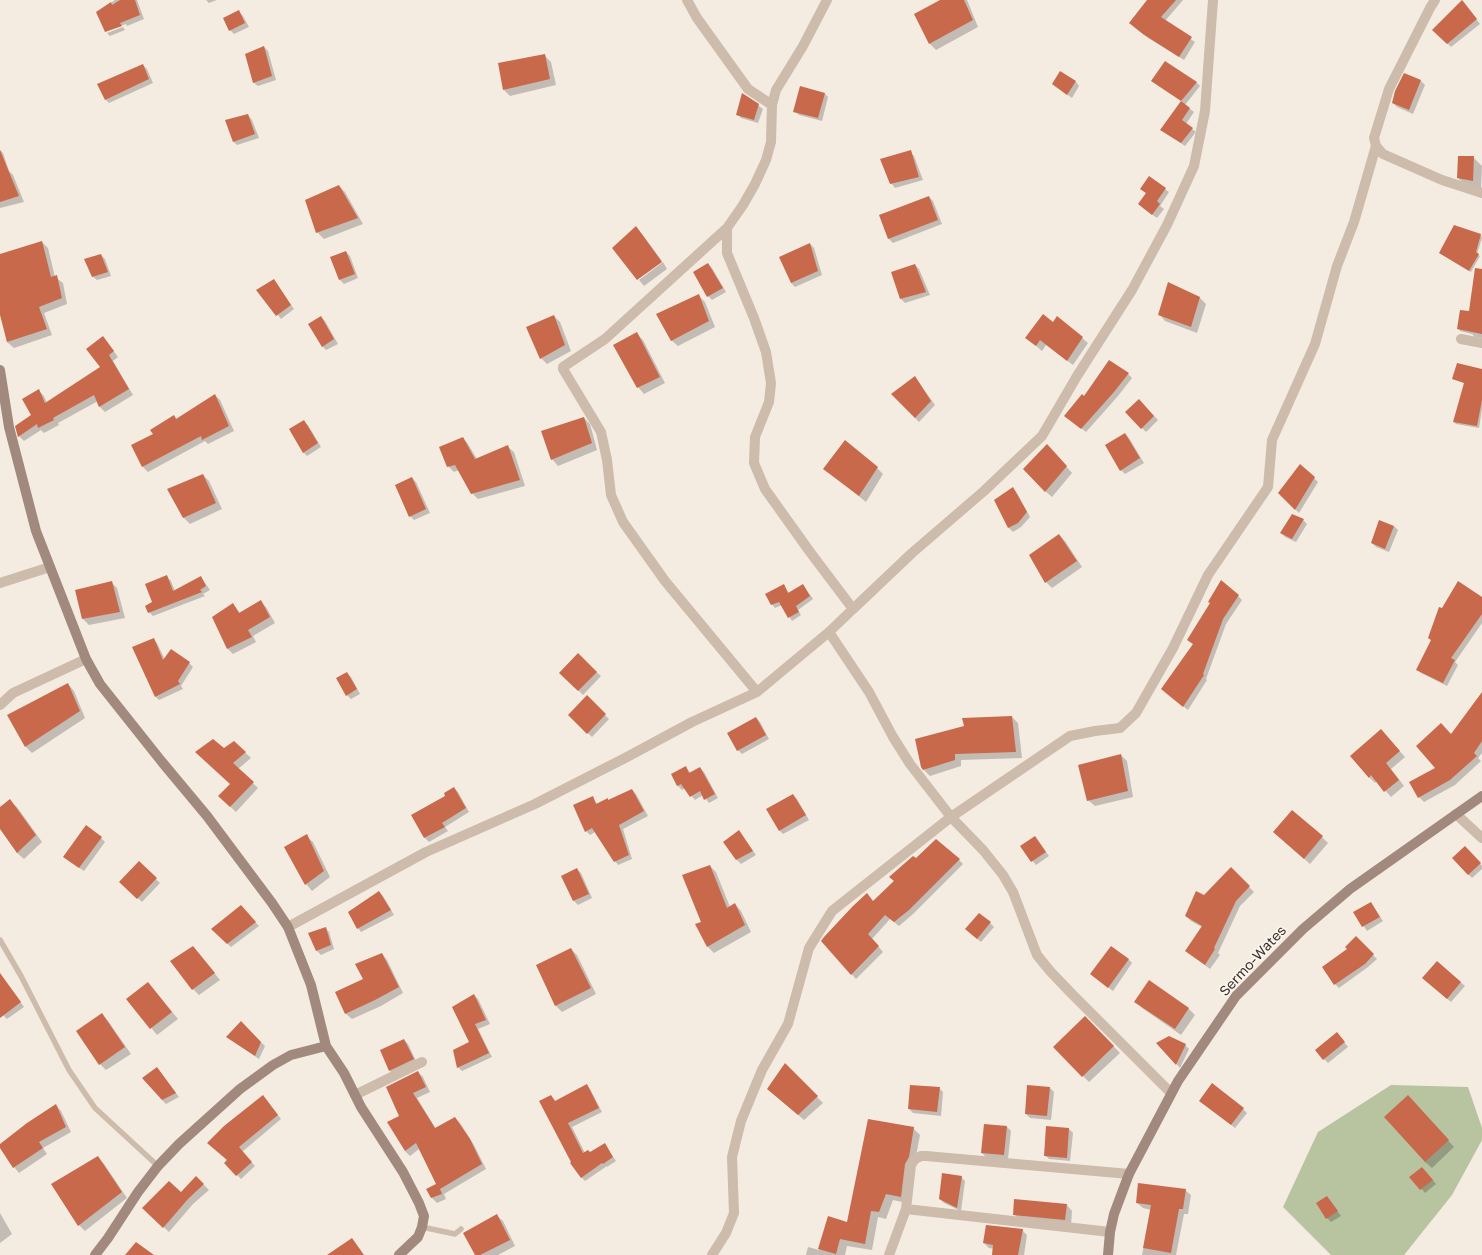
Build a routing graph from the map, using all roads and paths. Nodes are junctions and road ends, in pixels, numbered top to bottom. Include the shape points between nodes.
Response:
1 (687, 0) edge
2 (827, 0) edge
3 (1213, 0) edge
4 (1435, 0) edge
5 (772, 105) junction
6 (1376, 146) junction
7 (1482, 193) edge
8 (727, 228) junction
9 (1461, 339) dead end
10 (1482, 343) edge
11 (0, 370) edge
12 (50, 566) junction
13 (0, 583) edge
14 (853, 609) junction
15 (829, 632) junction
16 (86, 659) junction
17 (757, 692) junction
18 (0, 705) edge
19 (1482, 796) edge
20 (1456, 814) junction
21 (951, 817) junction
22 (1482, 838) edge
23 (288, 927) junction
24 (0, 940) edge
25 (326, 1046) junction
26 (422, 1062) dead end
27 (1172, 1093) junction
28 (355, 1095) junction
29 (158, 1166) junction
30 (1129, 1174) junction
31 (906, 1209) junction
32 (422, 1227) junction
33 (462, 1229) dead end
34 (1110, 1232) junction
35 (95, 1255) edge
36 (399, 1255) edge
37 (712, 1255) edge
38 (890, 1255) edge
39 (1108, 1255) edge

1 - 5 street via 748,89
2 - 5 street via 776,90
3 - 14 street via 1204,111 1194,166 1132,290 1042,436
4 - 6 street via 1389,89 1374,138
5 - 8 street via 772,142 766,160 756,184
6 - 7 street via 1383,154 1442,180
6 - 21 street via 1315,344 1272,440 1268,487 1208,574 1173,648 1136,713 1120,728 1070,736
8 - 14 street via 727,253 766,352 771,384 769,402 755,437 754,463 765,489
8 - 17 street via 605,339 563,367 563,370 601,432 611,495 623,522 665,581
9 - 10 street
11 - 12 street via 10,427 36,531
12 - 13 street
12 - 16 street
14 - 15 street
15 - 17 street
15 - 21 street via 869,692 910,764
16 - 18 street via 13,693
16 - 23 street via 100,684 207,816
17 - 23 street via 692,722 535,804 426,852
19 - 20 street, Sermo-Wates
20 - 22 street
20 - 27 street, Sermo-Wates via 1350,889 1303,929 1236,996
21 - 27 street via 1003,875 1013,892 1037,955 1070,992
21 - 37 street via 832,911 809,948 788,1024 762,1070 741,1121 732,1157 734,1213 726,1233
23 - 25 street via 311,985
24 - 29 lane via 69,1070 95,1108
25 - 28 street
25 - 29 street via 291,1055 262,1073 179,1144
26 - 28 street
27 - 30 street, Sermo-Wates
28 - 32 street via 403,1172 419,1203 424,1216
29 - 35 street
30 - 31 street via 921,1156 911,1164
30 - 34 street, Sermo-Wates
31 - 34 street
31 - 38 street
32 - 33 lane via 455,1234
32 - 36 street via 418,1237
34 - 39 street, Sermo-Wates

